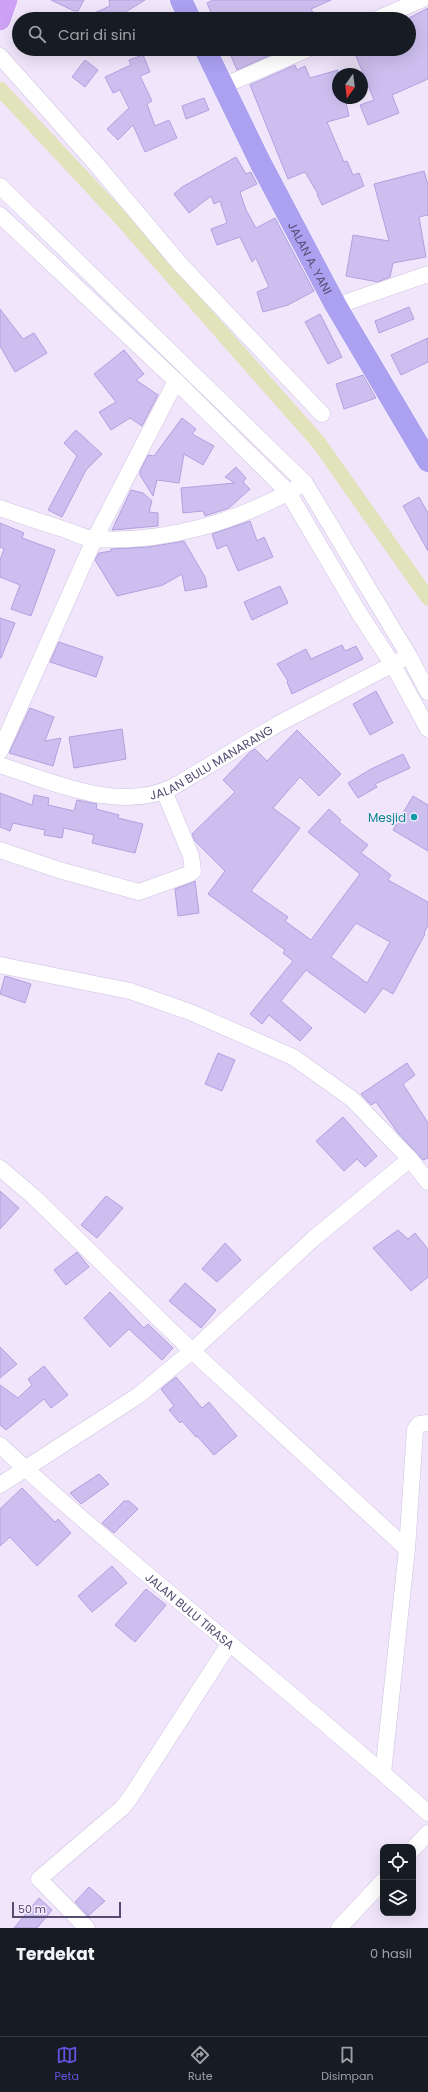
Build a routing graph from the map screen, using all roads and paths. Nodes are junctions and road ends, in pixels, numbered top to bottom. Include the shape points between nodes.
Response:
1 (7, 0) edge
2 (181, 0) edge
3 (421, 0) edge
4 (187, 12) edge
5 (393, 12) edge
6 (0, 20) edge
7 (0, 56) edge
8 (208, 56) edge
9 (292, 56) edge
10 (223, 86) junction
11 (0, 186) edge
12 (0, 215) edge
13 (428, 274) edge
14 (336, 306) junction
15 (176, 382) junction
16 (322, 414) dead end
17 (428, 461) edge
18 (305, 483) junction
19 (288, 492) junction
20 (0, 508) edge
21 (94, 540) junction
22 (409, 656) junction
23 (393, 665) junction
24 (428, 692) edge
25 (428, 729) edge
26 (0, 751) edge
27 (0, 765) edge
28 (164, 791) junction
29 (0, 850) edge
30 (0, 965) edge
31 (410, 1159) junction
32 (0, 1168) edge
33 (428, 1182) edge
34 (192, 1351) junction
35 (428, 1424) edge
36 (0, 1445) edge
37 (25, 1468) junction
38 (0, 1485) edge
39 (407, 1549) junction
40 (229, 1644) junction
41 (383, 1773) junction
42 (428, 1813) edge
43 (428, 1833) edge
44 (416, 1846) edge
45 (380, 1884) edge
46 (87, 1928) edge
47 (339, 1928) edge

1 - 6 main road
2 - 4 highway
3 - 5 street
7 - 16 street via 180,264
8 - 10 highway, JALAN A. YANI
9 - 10 street
10 - 14 highway, JALAN A. YANI
11 - 18 street
12 - 15 street
13 - 14 street
14 - 17 highway, JALAN A. YANI
15 - 19 street
15 - 21 street
18 - 19 street
18 - 22 street
19 - 21 street via 251,511 202,527 164,536
19 - 23 street via 359,613
20 - 21 street
21 - 26 street
22 - 23 street, JALAN BULU MANARANG
22 - 24 street
23 - 25 street
23 - 28 street, JALAN BULU MANARANG via 278,724
27 - 28 street, JALAN BULU MANARANG via 86,792 142,797
28 - 29 street via 191,856 193,871 142,892 59,870
30 - 31 street via 137,993 190,1012 293,1057 352,1099
31 - 33 street
31 - 34 street via 313,1240
32 - 34 street via 34,1197
34 - 37 street via 121,1409
34 - 39 street
35 - 39 street via 419,1424 415,1430
36 - 37 street, JALAN BULU TIRASA
37 - 38 street
37 - 40 street, JALAN BULU TIRASA
39 - 41 street
40 - 41 street, JALAN BULU TIRASA
40 - 46 street via 122,1808 39,1879
41 - 42 street, JALAN BULU TIRASA
43 - 44 street
45 - 47 street

